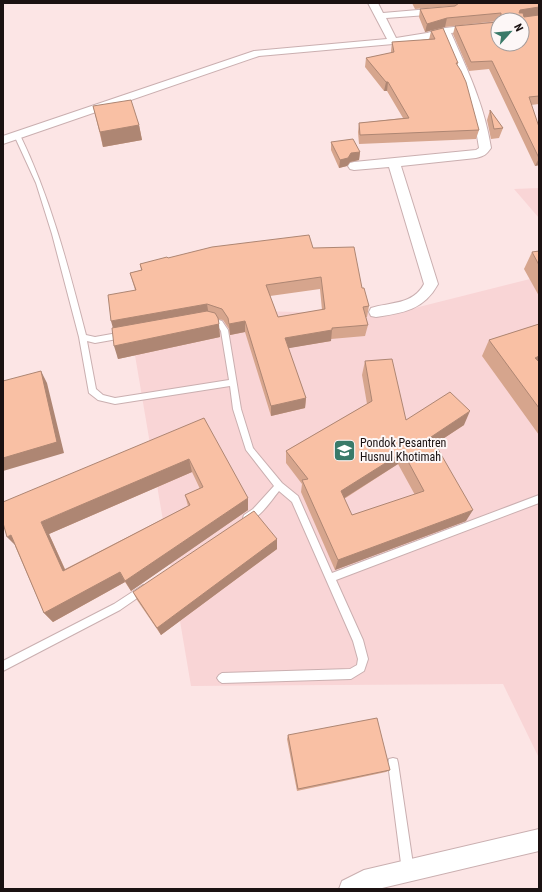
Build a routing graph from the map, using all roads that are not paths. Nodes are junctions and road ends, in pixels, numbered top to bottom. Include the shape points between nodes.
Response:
1 (373, 3) edge
2 (453, 10) edge
3 (380, 16) junction
4 (490, 26) edge
5 (445, 31) junction
6 (393, 41) junction
7 (17, 135) junction
8 (3, 140) edge
9 (394, 163) junction
10 (354, 166) dead end
11 (376, 312) dead end
12 (202, 321) edge
13 (130, 334) edge
14 (83, 337) junction
15 (232, 383) junction
16 (279, 486) junction
17 (539, 499) edge
18 (237, 525) edge
19 (330, 578) junction
20 (148, 586) edge
21 (3, 666) edge
22 (222, 678) dead end
23 (393, 763) dead end
24 (539, 840) edge
25 (408, 871) junction
26 (350, 889) edge

1 - 3 street
2 - 3 street
3 - 6 street
4 - 5 street
5 - 6 street
5 - 9 street via 470,88 483,134 484,148 481,153 476,154
6 - 7 street via 258,53
7 - 8 street
7 - 14 lane via 30,160 57,234
9 - 10 street
9 - 11 street via 431,284 419,300 400,308
12 - 15 lane via 219,323 224,330
13 - 14 lane via 95,340
14 - 15 lane via 92,391 102,398 115,401
15 - 16 lane via 250,450
16 - 18 lane via 256,512
16 - 19 lane via 295,499
17 - 19 lane
19 - 22 lane via 358,640 363,659 361,668 351,674
20 - 21 lane via 117,607
23 - 25 lane
24 - 25 street
25 - 26 street via 364,882

